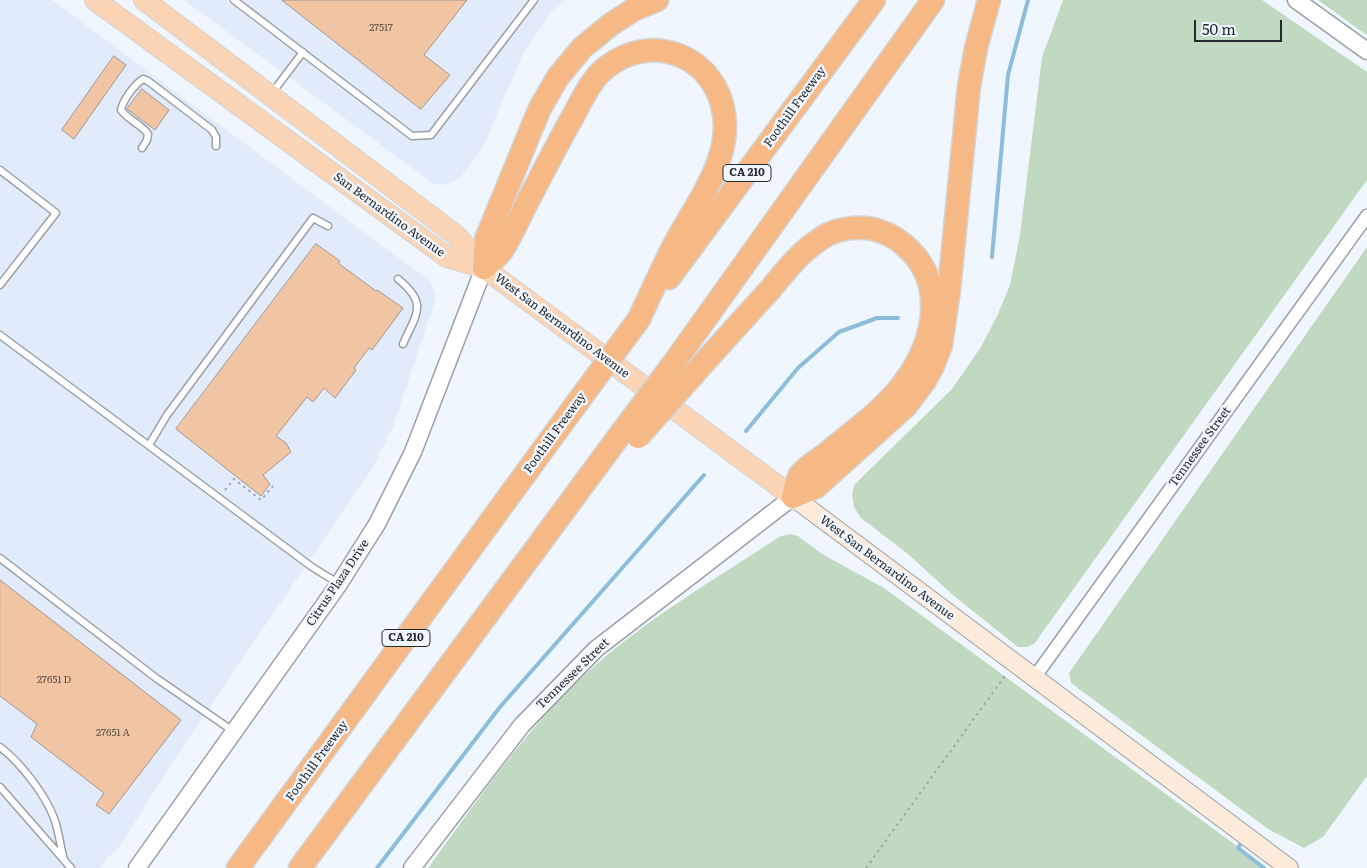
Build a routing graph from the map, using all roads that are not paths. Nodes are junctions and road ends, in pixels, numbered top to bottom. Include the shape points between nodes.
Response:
1 (95, 0) edge
2 (144, 0) edge
3 (234, 0) edge
4 (534, 0) edge
5 (656, 0) edge
6 (874, 0) edge
7 (933, 0) edge
8 (989, 0) edge
9 (1296, 0) edge
10 (1367, 51) edge
11 (303, 52) junction
12 (271, 95) junction
13 (216, 146) dead end
14 (142, 148) dead end
15 (0, 170) edge
16 (1367, 216) edge
17 (328, 226) dead end
18 (484, 268) junction
19 (398, 279) dead end
20 (0, 285) edge
21 (639, 319) junction
22 (0, 335) edge
23 (403, 344) dead end
24 (632, 433) junction
25 (149, 445) junction
26 (793, 497) junction
27 (0, 558) edge
28 (339, 584) junction
29 (1034, 678) junction
30 (234, 732) junction
31 (0, 747) edge
32 (0, 787) edge
33 (64, 860) junction
34 (71, 868) edge
35 (137, 868) edge
36 (238, 868) edge
37 (300, 868) edge
38 (412, 868) edge
39 (1289, 868) edge

1 - 18 main road, San Bernardino Avenue via 447,257
2 - 12 main road, San Bernardino Avenue
3 - 11 lane
4 - 11 lane via 431,135 412,136
5 - 18 highway via 610,25 582,48 558,77 540,108 486,239
6 - 21 highway, Foothill Freeway / CA 210
7 - 24 highway, bridge via 676,360
8 - 26 highway via 969,86 941,345 932,368 906,406 816,487
9 - 10 street
11 - 12 lane
12 - 18 main road, San Bernardino Avenue via 457,236
13 - 14 lane via 212,130 143,79 121,110 148,134
15 - 20 lane via 56,213
16 - 29 street, Tennessee Street
17 - 25 lane via 313,218 167,415
18 - 21 highway via 502,251 598,75 613,61 635,52 659,50 674,53 701,68 712,80 725,114 726,131 717,166
18 - 26 main road, West San Bernardino Avenue
18 - 28 street, Citrus Plaza Drive via 413,452 377,524
19 - 23 lane via 412,290 417,300 416,313
21 - 36 highway, Foothill Freeway / CA 210, bridge
22 - 25 lane
24 - 26 highway, bridge via 693,375 797,259 819,240 836,231 868,228 898,240 913,252 929,278 933,313 928,335 906,380 888,402 799,476
24 - 37 highway via 592,472
25 - 28 lane via 312,568
26 - 29 main road, West San Bernardino Avenue
26 - 38 street, Tennessee Street via 596,649 522,725
27 - 30 lane via 156,678
28 - 30 street, Citrus Plaza Drive
29 - 39 main road, West San Bernardino Avenue
30 - 35 street, Citrus Plaza Drive
31 - 33 lane via 33,781 54,817
32 - 33 lane
33 - 34 lane

